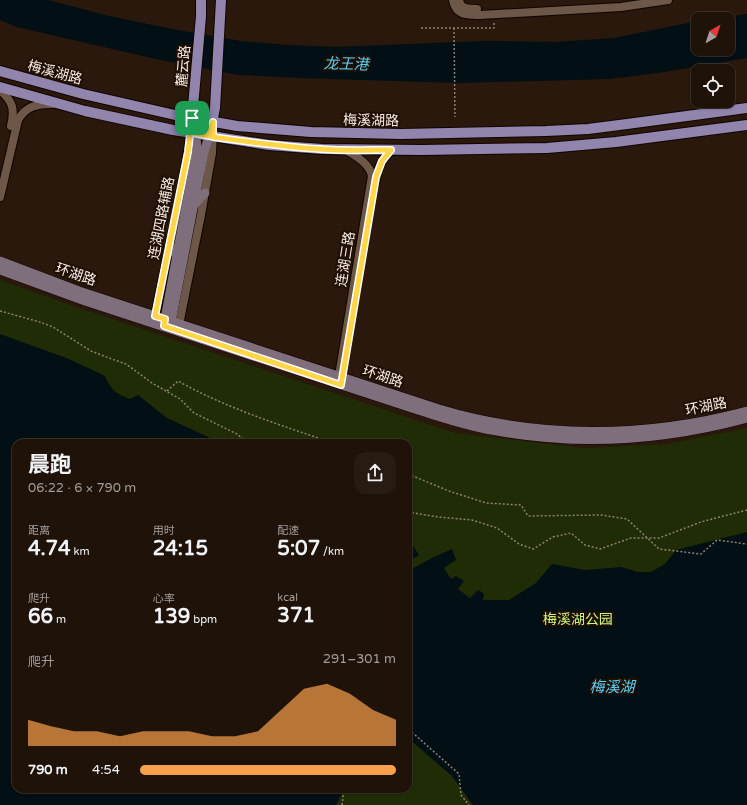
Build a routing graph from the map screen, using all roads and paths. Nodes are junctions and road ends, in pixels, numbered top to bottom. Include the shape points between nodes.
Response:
1 (201, 0) edge
2 (221, 0) edge
3 (630, 0) edge
4 (668, 0) edge
5 (456, 1) edge
6 (421, 28) dead end
7 (454, 28) junction
8 (494, 28) dead end
9 (0, 71) edge
10 (0, 87) edge
11 (0, 90) edge
12 (57, 104) junction
13 (747, 108) edge
14 (455, 117) dead end
15 (192, 118) junction
16 (213, 122) junction
17 (747, 124) edge
18 (192, 133) junction
19 (211, 136) junction
20 (346, 150) junction
21 (391, 150) junction
22 (0, 174) edge
23 (205, 193) junction
24 (0, 197) edge
25 (194, 205) junction
26 (170, 245) junction
27 (177, 257) junction
28 (0, 261) edge
29 (0, 270) edge
30 (0, 311) edge
31 (154, 319) junction
32 (171, 325) junction
33 (340, 381) junction
34 (167, 391) junction
35 (747, 411) edge
36 (747, 418) edge
37 (244, 439) edge
38 (322, 439) edge
39 (412, 476) edge
40 (747, 510) edge
41 (412, 513) edge
42 (646, 538) junction
43 (747, 544) edge
44 (412, 733) edge
45 (342, 793) edge
46 (342, 805) edge
47 (469, 805) edge

1 - 15 main road, 麓云路
2 - 16 main road
3 - 5 street via 481,10 465,8
4 - 5 street via 622,7 480,15 461,13 457,10
6 - 7 path
7 - 8 path
7 - 14 path
9 - 15 main road, 梅溪湖路 via 83,94
10 - 12 main road, 梅溪湖路
11 - 22 street via 12,105 14,116
12 - 18 main road, 梅溪湖路
12 - 24 street via 35,105 25,110 18,120
13 - 16 main road, 梅溪湖路 via 588,129 546,131 401,134 311,132
15 - 16 main road, 梅溪湖路
15 - 18 main road, 麓云路
16 - 19 main road
17 - 21 main road, 梅溪湖路 via 580,146
18 - 19 main road, 梅溪湖路
18 - 26 street, 连湖四路辅路
18 - 27 main road via 197,149
19 - 20 main road, 梅溪湖路 via 269,145
19 - 23 street via 212,153
19 - 25 main road via 204,152
20 - 21 main road, 梅溪湖路
20 - 33 street, 连湖三路 via 361,159 368,166 372,176
21 - 33 street, 连湖三路 via 382,161 376,177
23 - 25 main road
23 - 32 street
25 - 32 main road
26 - 27 main road
26 - 31 street, 连湖四路辅路
27 - 32 main road
28 - 31 main road, 环湖路
29 - 31 main road, 环湖路 via 85,301
30 - 34 path via 53,327 91,351 126,364
31 - 32 main road, 环湖路
32 - 33 main road, 环湖路
33 - 35 main road, 环湖路 via 460,416 498,424 551,430 646,430 689,424
33 - 36 main road, 环湖路 via 456,422 497,431 548,437 632,438 704,428
34 - 37 path via 180,399 194,413
34 - 38 path via 178,380 192,389 241,410
39 - 42 path via 486,503 521,505 528,516 601,515 627,519
40 - 42 path via 701,522 659,538
41 - 42 path via 472,520 497,528 519,544 533,549 553,537 571,534 585,545 600,549 631,538
42 - 43 path via 659,550 701,554 717,540
44 - 47 path via 459,774 461,794
45 - 46 path

